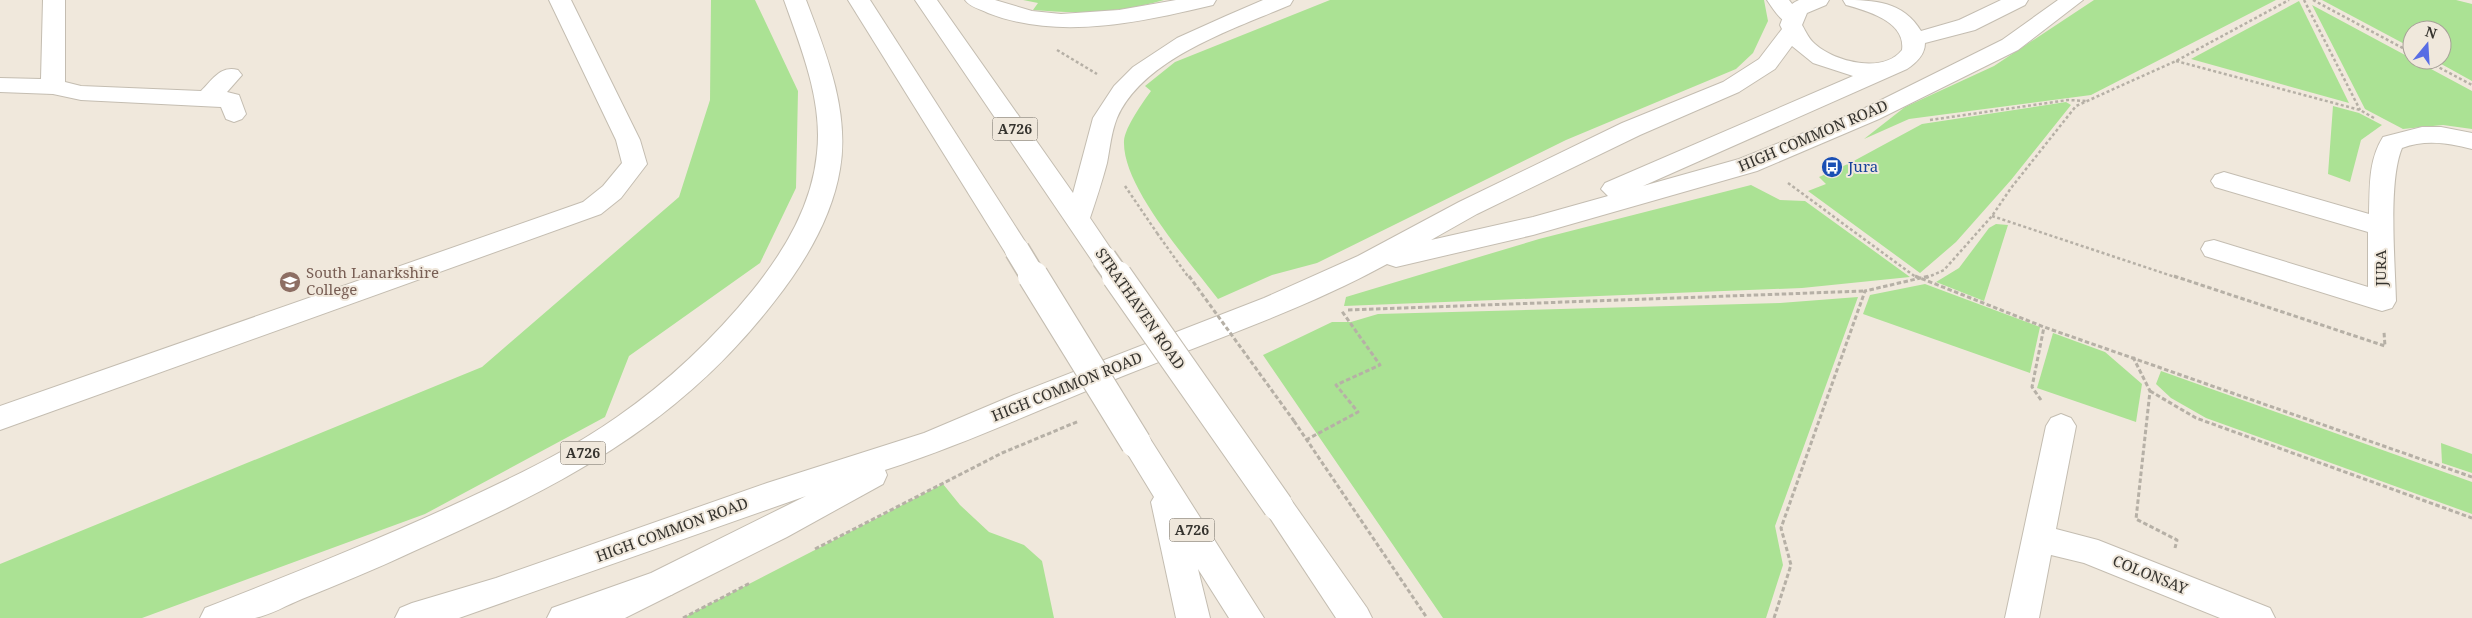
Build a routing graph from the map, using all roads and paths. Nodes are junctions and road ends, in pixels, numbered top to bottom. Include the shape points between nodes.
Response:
1 (54, 0) edge
2 (560, 0) edge
3 (795, 0) edge
4 (859, 0) edge
5 (926, 0) edge
6 (976, 0) edge
7 (1205, 0) edge
8 (1282, 0) edge
9 (1778, 0) edge
10 (1818, 0) edge
11 (1904, 0) edge
12 (2017, 0) edge
13 (2072, 0) edge
14 (2289, 0) edge
15 (2304, 0) edge
16 (2313, 0) edge
17 (1862, 2) edge
18 (1792, 25) junction
19 (1913, 39) junction
20 (2402, 48) edge
21 (2176, 61) junction
22 (1890, 67) junction
23 (2444, 70) edge
24 (125, 74) dead end
25 (230, 75) dead end
26 (0, 85) edge
27 (2472, 85) edge
28 (53, 87) junction
29 (108, 94) junction
30 (208, 98) junction
31 (2086, 101) junction
32 (36, 104) dead end
33 (2360, 110) junction
34 (234, 114) dead end
35 (1929, 121) dead end
36 (2408, 136) junction
37 (2472, 141) edge
38 (1796, 180) dead end
39 (2224, 181) dead end
40 (1992, 216) junction
41 (1077, 219) junction
42 (1533, 226) junction
43 (2381, 227) junction
44 (1157, 233) dead end
45 (2214, 249) dead end
46 (1367, 263) junction
47 (1920, 280) junction
48 (1865, 291) junction
49 (2382, 301) junction
50 (1341, 310) junction
51 (1332, 314) dead end
52 (2044, 327) junction
53 (1249, 349) dead end
54 (1240, 353) dead end
55 (2132, 357) junction
56 (2150, 391) junction
57 (0, 418) edge
58 (1085, 418) dead end
59 (2061, 426) joint
60 (1306, 440) junction
61 (933, 442) junction
62 (2472, 477) edge
63 (1162, 482) junction
64 (2472, 518) edge
65 (2039, 538) junction
66 (812, 551) dead end
67 (2168, 582) junction
68 (751, 583) dead end
69 (661, 584) junction
70 (216, 618) edge
71 (412, 618) edge
72 (564, 618) edge
73 (593, 618) edge
74 (683, 618) edge
75 (1192, 618) edge
76 (1247, 618) edge
77 (1355, 618) edge
78 (1427, 618) edge
79 (1774, 618) edge
80 (2022, 618) edge
81 (2258, 618) edge

1 - 28 street
2 - 57 street via 628,140 635,164 612,192 592,208
3 - 70 street, A726 via 824,90 830,126 830,152 806,234 755,309 716,351 678,387 626,426 566,463 425,533
4 - 63 street, A726, bridge
5 - 41 street, STRATHAVEN ROAD / A726
6 - 7 street via 1024,16 1065,21 1128,16
8 - 41 street via 1172,51 1126,87 1108,112 1098,135
9 - 18 street
10 - 18 street, HIGH COMMON ROAD via 1797,9
11 - 17 street
12 - 19 street via 1988,18 1952,32
13 - 42 street, HIGH COMMON ROAD via 2010,45 1862,118 1748,166
14 - 21 path
15 - 33 path
16 - 20 path
17 - 19 street via 1899,19
18 - 22 street via 1807,48 1831,62 1871,70
18 - 46 street, HIGH COMMON ROAD via 1767,64 1731,87 1622,133 1468,208
19 - 22 street, HIGH COMMON ROAD via 1914,48 1909,56
21 - 31 path
21 - 33 path
22 - 42 street, HIGH COMMON ROAD
23 - 27 path
24 - 29 street
25 - 30 street
26 - 28 street
28 - 29 street via 81,94
28 - 32 street
29 - 30 street via 141,101
30 - 34 street via 231,100
31 - 35 path via 2068,100
31 - 40 path via 2076,106
33 - 36 path
36 - 37 street, JURA via 2440,132
36 - 43 street, JURA via 2392,143 2384,161
38 - 47 path via 1787,184
39 - 43 street
40 - 47 path via 1944,270
40 - 49 path via 2385,346
41 - 77 street, STRATHAVEN ROAD / A726, bridge
42 - 46 street, HIGH COMMON ROAD
43 - 49 street, JURA
44 - 60 path, bridge
45 - 49 street, JURA
46 - 61 street, HIGH COMMON ROAD via 1274,305
47 - 48 path
47 - 52 path
48 - 50 path
48 - 79 path via 1780,528 1790,565
50 - 51 path
50 - 60 path via 1380,365 1336,385 1358,412
52 - 55 path
52 - 59 path via 2032,387
53 - 54 path
55 - 56 path
55 - 62 path
56 - 64 path via 2196,418
56 - 67 path via 2136,520 2177,540
58 - 66 path via 1002,453
59 - 65 street
60 - 78 path
61 - 69 street, HIGH COMMON ROAD via 776,528
61 - 71 street, HIGH COMMON ROAD
63 - 75 street, A726
63 - 76 street, A726
65 - 67 street, COLONSAY via 2087,550
65 - 80 street
67 - 81 street, COLONSAY
68 - 74 path
69 - 72 street, HIGH COMMON ROAD
69 - 73 street

